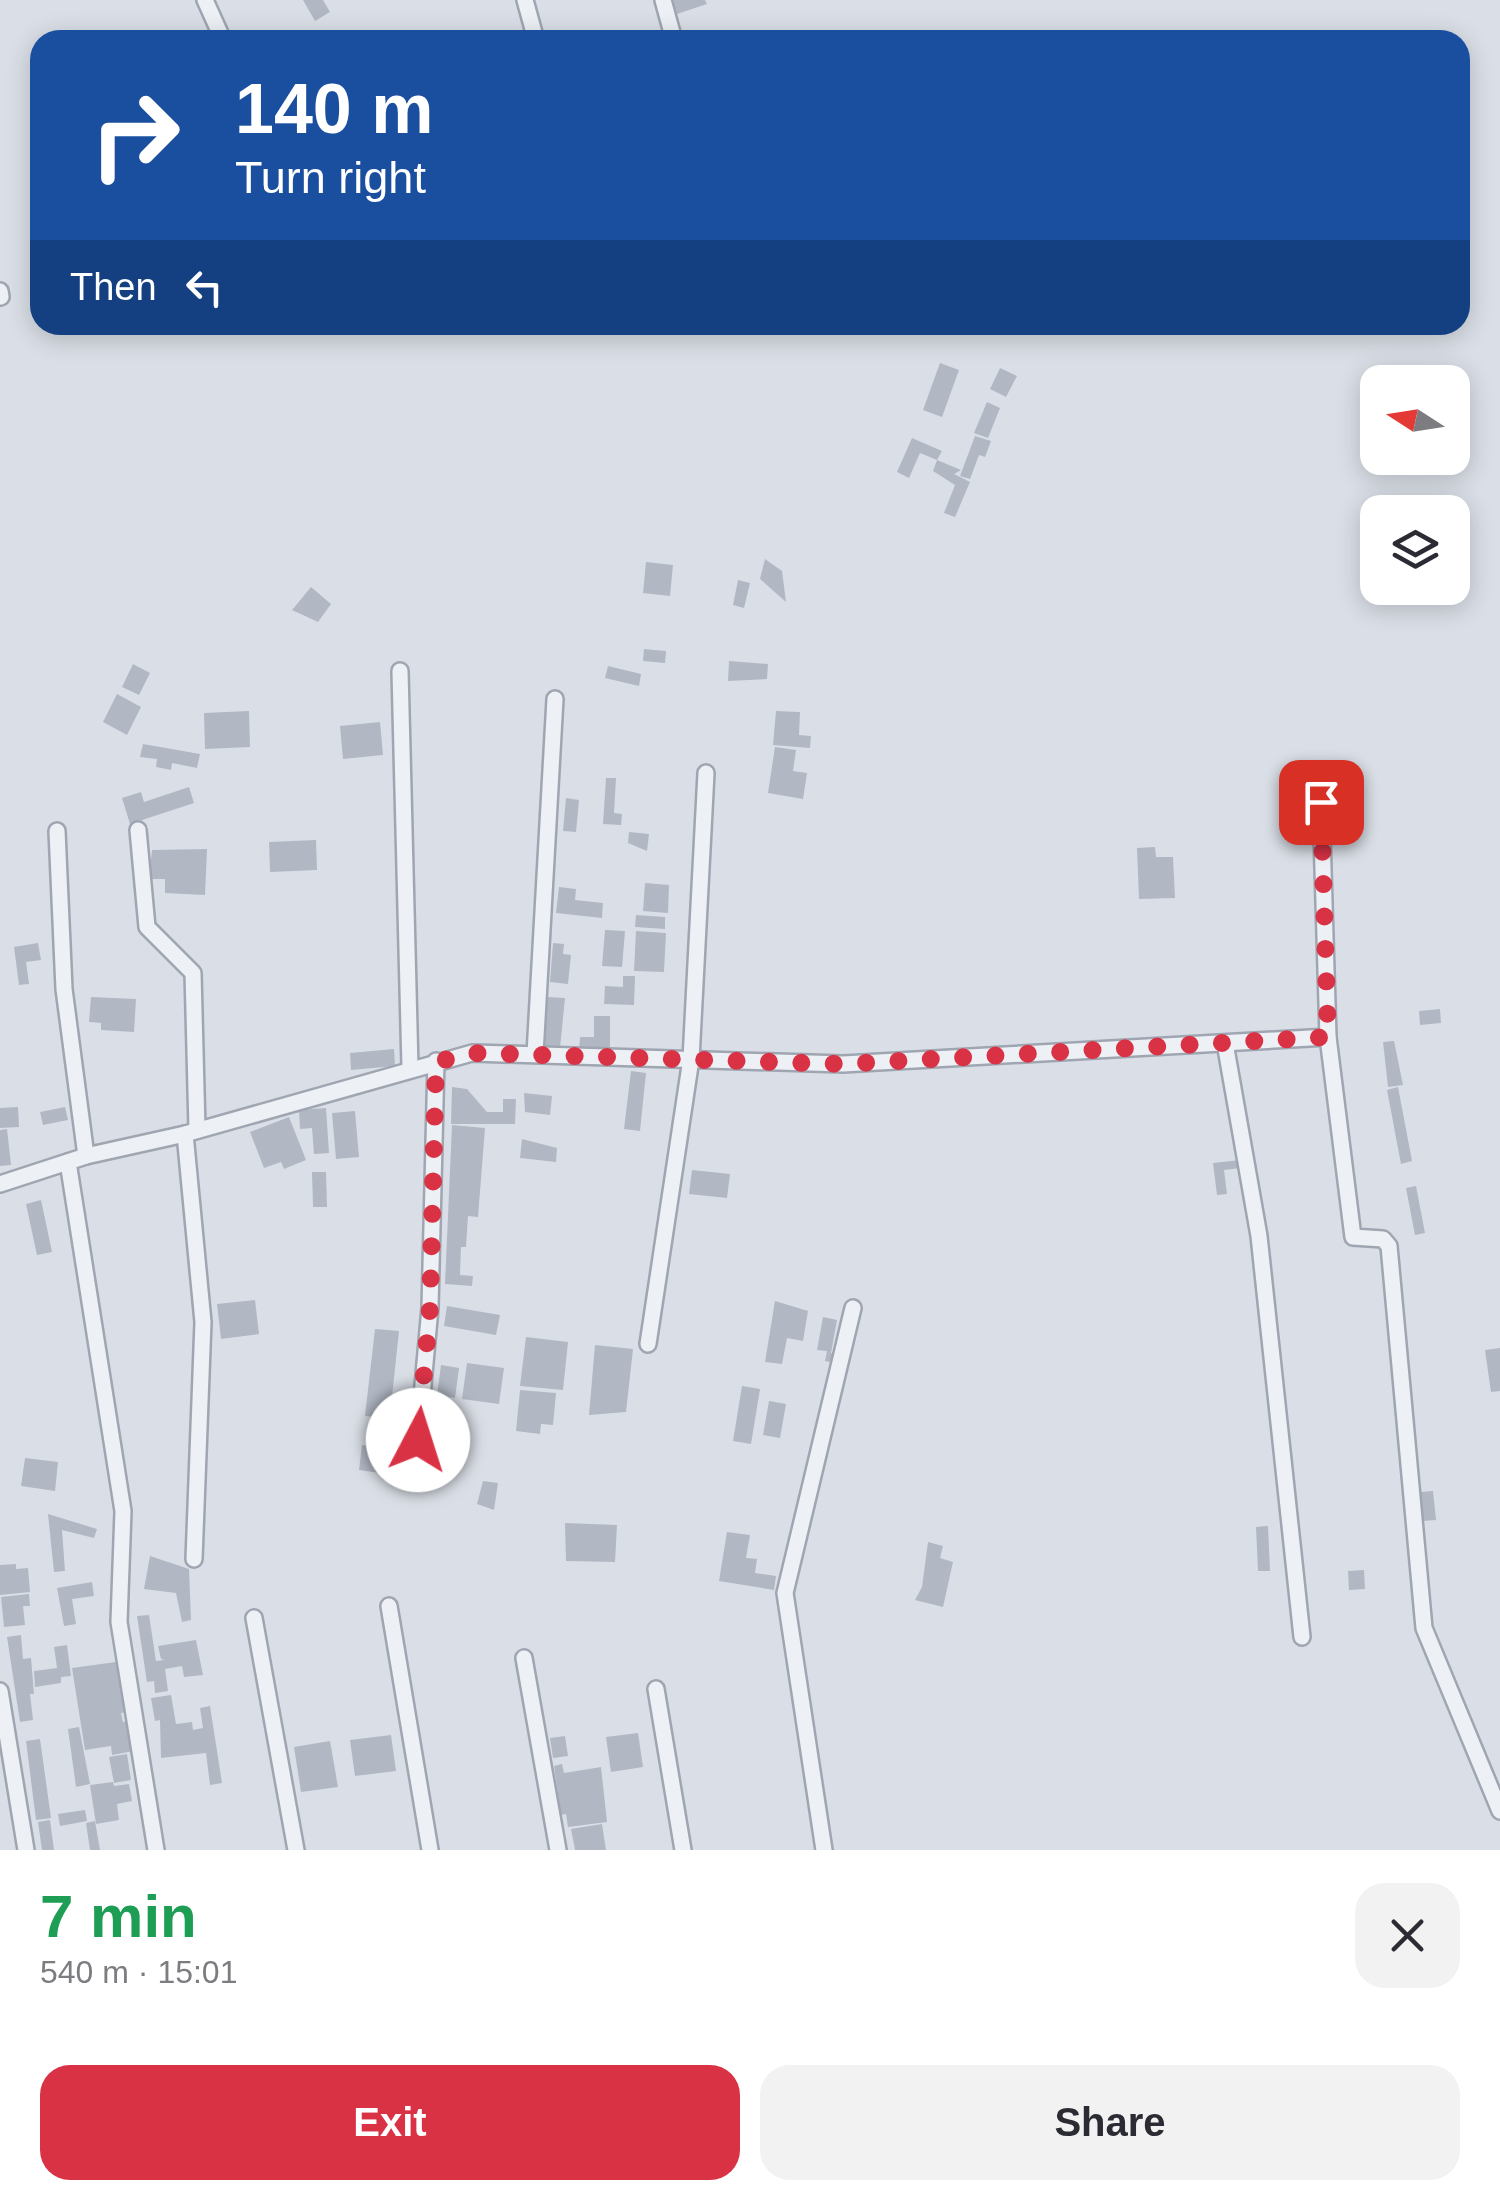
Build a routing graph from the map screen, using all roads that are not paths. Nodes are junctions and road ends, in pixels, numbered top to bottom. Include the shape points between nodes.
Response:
1 (205, 0) edge
2 (524, 0) edge
3 (663, 0) edge
4 (219, 30) edge
5 (533, 30) edge
6 (671, 30) edge
7 (400, 671) dead end
8 (555, 699) dead end
9 (706, 773) dead end
10 (1321, 802) dead end
11 (138, 830) dead end
12 (58, 831) dead end
13 (1328, 1037) junction
14 (1225, 1042) junction
15 (535, 1054) junction
16 (690, 1058) junction
17 (436, 1062) junction
18 (410, 1068) junction
19 (191, 1132) junction
20 (86, 1156) junction
21 (68, 1162) junction
22 (0, 1184) edge
23 (852, 1308) dead end
24 (648, 1344) dead end
25 (415, 1473) dead end
26 (194, 1560) dead end
27 (389, 1606) dead end
28 (254, 1618) dead end
29 (1302, 1637) dead end
30 (524, 1658) dead end
31 (656, 1689) dead end
32 (0, 1690) edge
33 (1500, 1811) edge
34 (26, 1850) edge
35 (156, 1850) edge
36 (296, 1850) edge
37 (430, 1850) edge
38 (558, 1850) edge
39 (683, 1850) edge
40 (824, 1850) edge

1 - 4 street
2 - 5 street
3 - 6 street
7 - 18 street
8 - 15 street
9 - 16 street
10 - 13 street
11 - 19 street via 147,927 193,973
12 - 20 street via 64,989
13 - 14 street
13 - 33 street via 1353,1237 1383,1239 1389,1246 1424,1628
14 - 16 street via 843,1064
14 - 29 street via 1258,1236
15 - 16 street
15 - 17 street via 472,1053
16 - 24 street
17 - 18 street
17 - 25 street via 430,1308
18 - 19 street
19 - 20 street
19 - 26 street via 203,1322
20 - 21 street
21 - 22 street
21 - 35 street via 123,1511 120,1622
23 - 40 street via 785,1592
27 - 37 street
28 - 36 street
30 - 38 street
31 - 39 street
32 - 34 street

